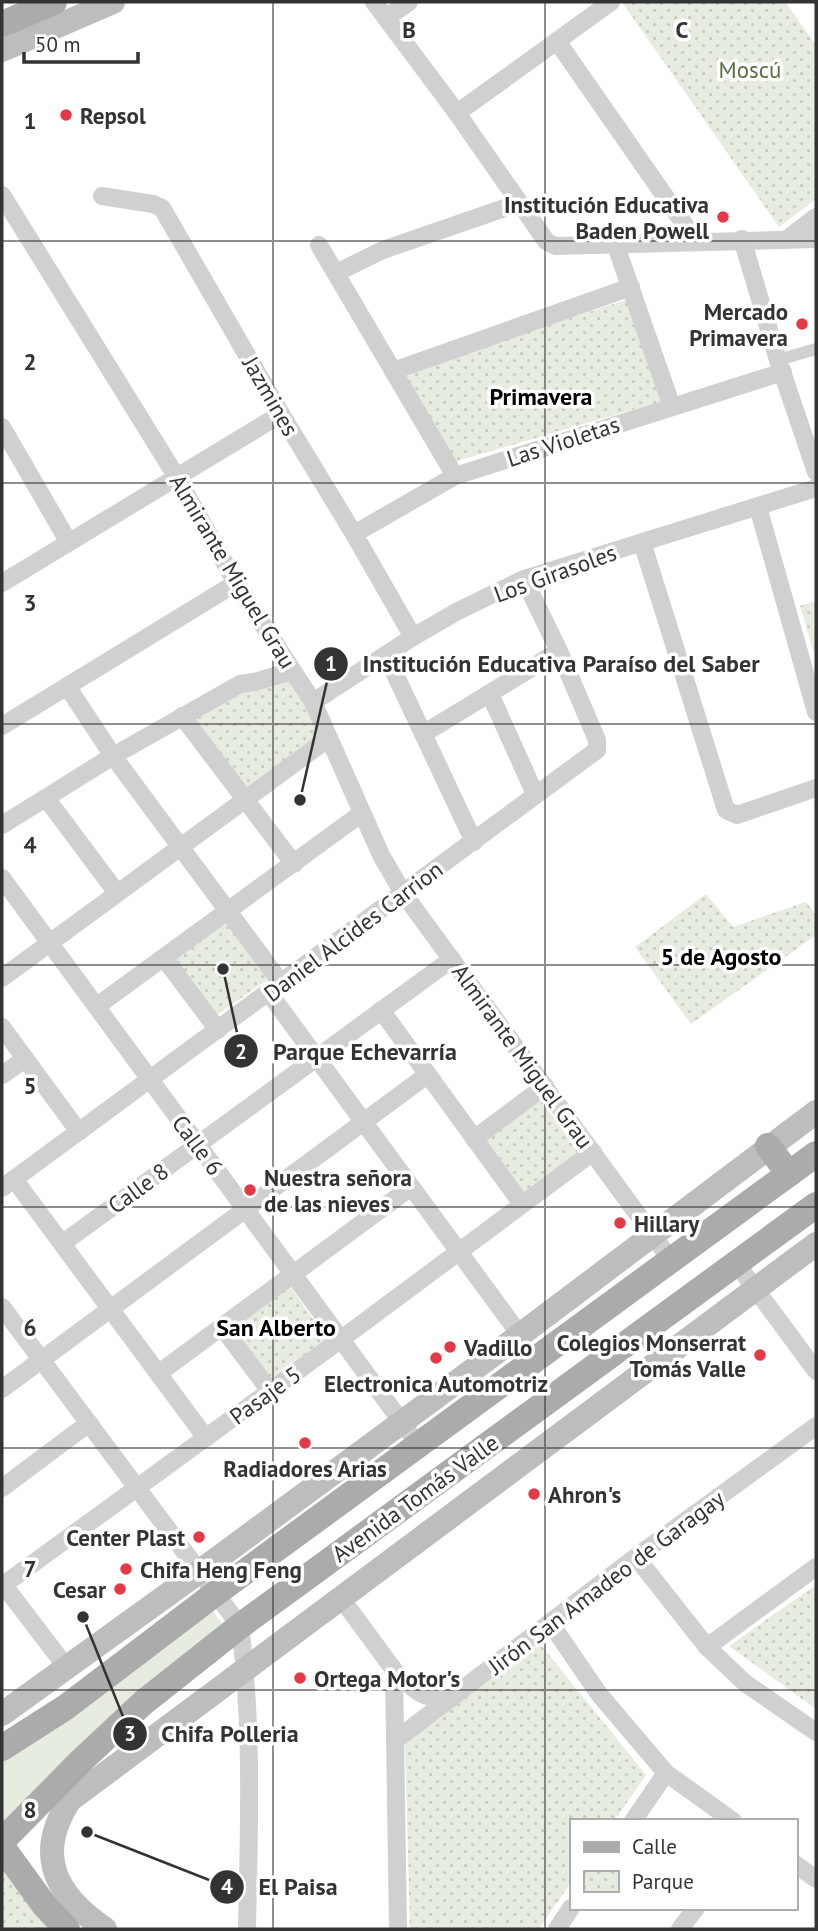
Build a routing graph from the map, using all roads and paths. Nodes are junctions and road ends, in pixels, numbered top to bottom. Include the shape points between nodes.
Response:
1 (54, 2) edge
2 (113, 2) edge
3 (374, 2) edge
4 (409, 2) edge
5 (611, 2) edge
6 (81, 8) edge
7 (386, 18) junction
8 (2, 24) edge
9 (557, 41) junction
10 (2, 50) edge
11 (457, 113) junction
12 (2, 195) edge
13 (102, 196) dead end
14 (519, 203) junction
15 (816, 217) edge
16 (742, 239) junction
17 (816, 239) edge
18 (786, 240) junction
19 (696, 241) junction
20 (319, 245) dead end
21 (615, 246) junction
22 (336, 273) junction
23 (631, 287) junction
24 (816, 349) edge
25 (781, 366) junction
26 (393, 371) junction
27 (672, 407) junction
28 (281, 414) junction
29 (808, 417) edge
30 (3, 432) edge
31 (816, 472) edge
32 (176, 476) junction
33 (455, 476) junction
34 (816, 488) edge
35 (758, 507) junction
36 (354, 534) junction
37 (68, 541) junction
38 (642, 542) junction
39 (524, 579) junction
40 (2, 583) edge
41 (236, 583) junction
42 (413, 637) junction
43 (559, 650) junction
44 (386, 655) junction
45 (292, 671) junction
46 (67, 686) junction
47 (489, 694) junction
48 (313, 702) junction
49 (816, 712) edge
50 (182, 716) junction
51 (2, 726) edge
52 (423, 734) junction
53 (329, 738) junction
54 (113, 756) junction
55 (816, 788) edge
56 (535, 794) junction
57 (46, 798) junction
58 (246, 800) junction
59 (362, 813) junction
60 (2, 825) edge
61 (474, 842) junction
62 (180, 846) junction
63 (294, 864) junction
64 (2, 878) edge
65 (117, 893) junction
66 (403, 893) junction
67 (228, 909) junction
68 (51, 943) junction
69 (164, 958) junction
70 (452, 959) junction
71 (2, 978) edge
72 (276, 988) junction
73 (97, 1006) junction
74 (381, 1010) junction
75 (2, 1027) edge
76 (218, 1030) junction
77 (316, 1058) junction
78 (25, 1059) junction
79 (2, 1075) edge
80 (427, 1075) junction
81 (149, 1080) junction
82 (545, 1086) junction
83 (816, 1112) edge
84 (363, 1122) junction
85 (79, 1132) junction
86 (474, 1139) junction
87 (198, 1144) junction
88 (768, 1146) junction
89 (593, 1152) junction
90 (816, 1154) edge
91 (789, 1174) junction
92 (8, 1184) edge
93 (411, 1187) junction
94 (522, 1204) junction
95 (816, 1205) edge
96 (246, 1210) junction
97 (653, 1236) junction
98 (63, 1243) junction
99 (816, 1244) edge
100 (459, 1251) junction
101 (671, 1260) junction
102 (737, 1264) junction
103 (292, 1275) junction
104 (755, 1289) junction
105 (2, 1307) edge
106 (111, 1308) junction
107 (222, 1327) junction
108 (520, 1335) junction
109 (340, 1340) junction
110 (41, 1360) junction
111 (816, 1371) edge
112 (159, 1373) junction
113 (2, 1388) edge
114 (270, 1391) junction
115 (401, 1421) junction
116 (89, 1423) junction
117 (816, 1426) edge
118 (206, 1438) junction
119 (420, 1446) junction
120 (2, 1488) edge
121 (137, 1488) junction
122 (636, 1557) junction
123 (816, 1567) edge
124 (199, 1572) junction
125 (2, 1585) edge
126 (216, 1594) junction
127 (341, 1598) junction
128 (551, 1624) junction
129 (240, 1626) junction
130 (707, 1647) junction
131 (67, 1668) junction
132 (246, 1669) junction
133 (394, 1670) junction
134 (450, 1699) junction
135 (2, 1714) edge
136 (816, 1732) edge
137 (397, 1740) junction
138 (2, 1748) edge
139 (666, 1773) junction
140 (63, 1793) junction
141 (634, 1819) edge
142 (730, 1819) edge
143 (2, 1844) edge
144 (797, 1865) edge
145 (816, 1879) edge
146 (571, 1910) edge
147 (694, 1910) edge
148 (67, 1929) edge
149 (105, 1929) edge
150 (247, 1929) edge
151 (398, 1929) edge
152 (557, 1929) edge
153 (680, 1929) edge

1 - 8 main road
2 - 6 main road
3 - 7 street
4 - 7 street
5 - 9 street
6 - 10 main road
7 - 11 street
9 - 11 street
9 - 19 street
11 - 14 street
12 - 32 street, Almirante Miguel Grau
13 - 28 street, Jazmines via 162,208
14 - 21 street via 546,241 555,246
14 - 22 street via 383,250
15 - 18 street
16 - 18 street
16 - 19 street
16 - 25 street
17 - 18 street
19 - 21 street
20 - 22 street
21 - 23 street
22 - 26 street
23 - 26 street
23 - 27 street
24 - 25 street, Las Violetas
25 - 27 street, Las Violetas
25 - 29 street
26 - 33 street
27 - 33 street, Las Violetas
28 - 32 street
28 - 36 street, Jazmines
29 - 31 street
30 - 37 street
32 - 37 street
32 - 41 street, Almirante Miguel Grau
33 - 36 street, Las Violetas
34 - 35 street, Los Girasoles
35 - 38 street, Los Girasoles
35 - 49 street
36 - 42 street, Jazmines
37 - 40 street
38 - 39 street, Los Girasoles
38 - 55 street via 726,810 737,815
39 - 42 street, Los Girasoles
39 - 43 street
41 - 45 street, Almirante Miguel Grau
41 - 46 street
42 - 44 street, Los Girasoles
43 - 47 street
43 - 56 street, Daniel Alcides Carrion via 598,745
44 - 48 street, Los Girasoles
44 - 52 street
45 - 48 street, Almirante Miguel Grau
45 - 50 street via 240,684
46 - 51 street
46 - 54 street
47 - 52 street
47 - 56 street
48 - 53 street, Almirante Miguel Grau
50 - 54 street
50 - 58 street
52 - 61 street
53 - 58 street
53 - 59 street, Almirante Miguel Grau
54 - 57 street
54 - 62 street
56 - 61 street, Daniel Alcides Carrion
57 - 60 street
57 - 65 street
58 - 62 street
58 - 63 street
59 - 63 street
59 - 66 street, Almirante Miguel Grau
61 - 66 street, Daniel Alcides Carrion
62 - 65 street
62 - 67 street
63 - 67 street
64 - 68 street, Calle 6
65 - 68 street
66 - 70 street, Almirante Miguel Grau
66 - 72 street, Daniel Alcides Carrion
67 - 69 street
67 - 72 street
68 - 71 street
68 - 73 street, Calle 6
69 - 73 street
69 - 76 street
70 - 74 street, Calle 8
70 - 82 street, Almirante Miguel Grau
72 - 76 street, Daniel Alcides Carrion
72 - 77 street
73 - 81 street, Calle 6
74 - 77 street, Calle 8
74 - 80 street
75 - 78 street
76 - 81 street, Daniel Alcides Carrion
77 - 84 street
77 - 87 street, Calle 8
78 - 79 street
78 - 85 street
80 - 84 street
80 - 86 street
81 - 85 street, Daniel Alcides Carrion
81 - 87 street, Calle 6
82 - 86 street
82 - 89 street, Almirante Miguel Grau
83 - 88 main road
84 - 93 street
84 - 96 street
85 - 92 street, Daniel Alcides Carrion
86 - 94 street
87 - 96 street, Calle 6
87 - 98 street, Calle 8
88 - 91 main road
88 - 97 main road
89 - 94 street, Pasaje 5
89 - 97 street, Almirante Miguel Grau
90 - 91 main road, Avenida Tomás Valle
91 - 101 main road, Avenida Tomás Valle
92 - 98 street
93 - 100 street
93 - 103 street
94 - 100 street, Pasaje 5
95 - 102 main road, Avenida Tomás Valle
96 - 103 street, Calle 6
96 - 106 street
97 - 101 street, Almirante Miguel Grau
97 - 108 main road
98 - 106 street
99 - 104 main road, Avenida Tomás Valle
100 - 108 street
100 - 109 street, Pasaje 5
101 - 119 main road, Avenida Tomás Valle
102 - 104 street
102 - 129 main road, Avenida Tomás Valle
103 - 107 street
103 - 109 street, Calle 6
104 - 111 street
104 - 127 main road, Avenida Tomás Valle
105 - 110 street
106 - 110 street
106 - 112 street
107 - 112 street
107 - 114 street
108 - 115 main road
109 - 114 street, Pasaje 5
109 - 115 street, Calle 6
110 - 113 street
110 - 116 street
112 - 118 street
114 - 118 street, Pasaje 5
115 - 119 street, Calle 6
115 - 124 main road
116 - 120 street
116 - 121 street
117 - 122 street, Jirón San Amadeo de Garagay
118 - 121 street, Pasaje 5
119 - 126 main road, Avenida Tomás Valle
121 - 124 street
121 - 125 street, Pasaje 5
122 - 128 street, Jirón San Amadeo de Garagay
122 - 130 street
123 - 130 street
124 - 126 street
124 - 131 main road
125 - 131 street
126 - 129 street
126 - 138 main road, Avenida Tomás Valle via 66,1707
127 - 132 main road, Avenida Tomás Valle
127 - 133 street
128 - 134 street, Jirón San Amadeo de Garagay
128 - 139 street via 599,1694
129 - 132 street
129 - 140 main road, Avenida Tomás Valle via 144,1702
130 - 136 street via 745,1683
131 - 135 main road
132 - 140 main road, Avenida Tomás Valle
132 - 150 street via 250,1782
133 - 134 street via 415,1691 433,1699
133 - 137 street
134 - 137 street, Jirón San Amadeo de Garagay
137 - 151 street
139 - 141 street
139 - 142 street
140 - 143 main road, Avenida Tomás Valle
140 - 149 main road, Avenida Tomás Valle via 52,1857 59,1886 82,1913
143 - 148 main road via 45,1906
144 - 145 street
146 - 152 street
147 - 153 street

